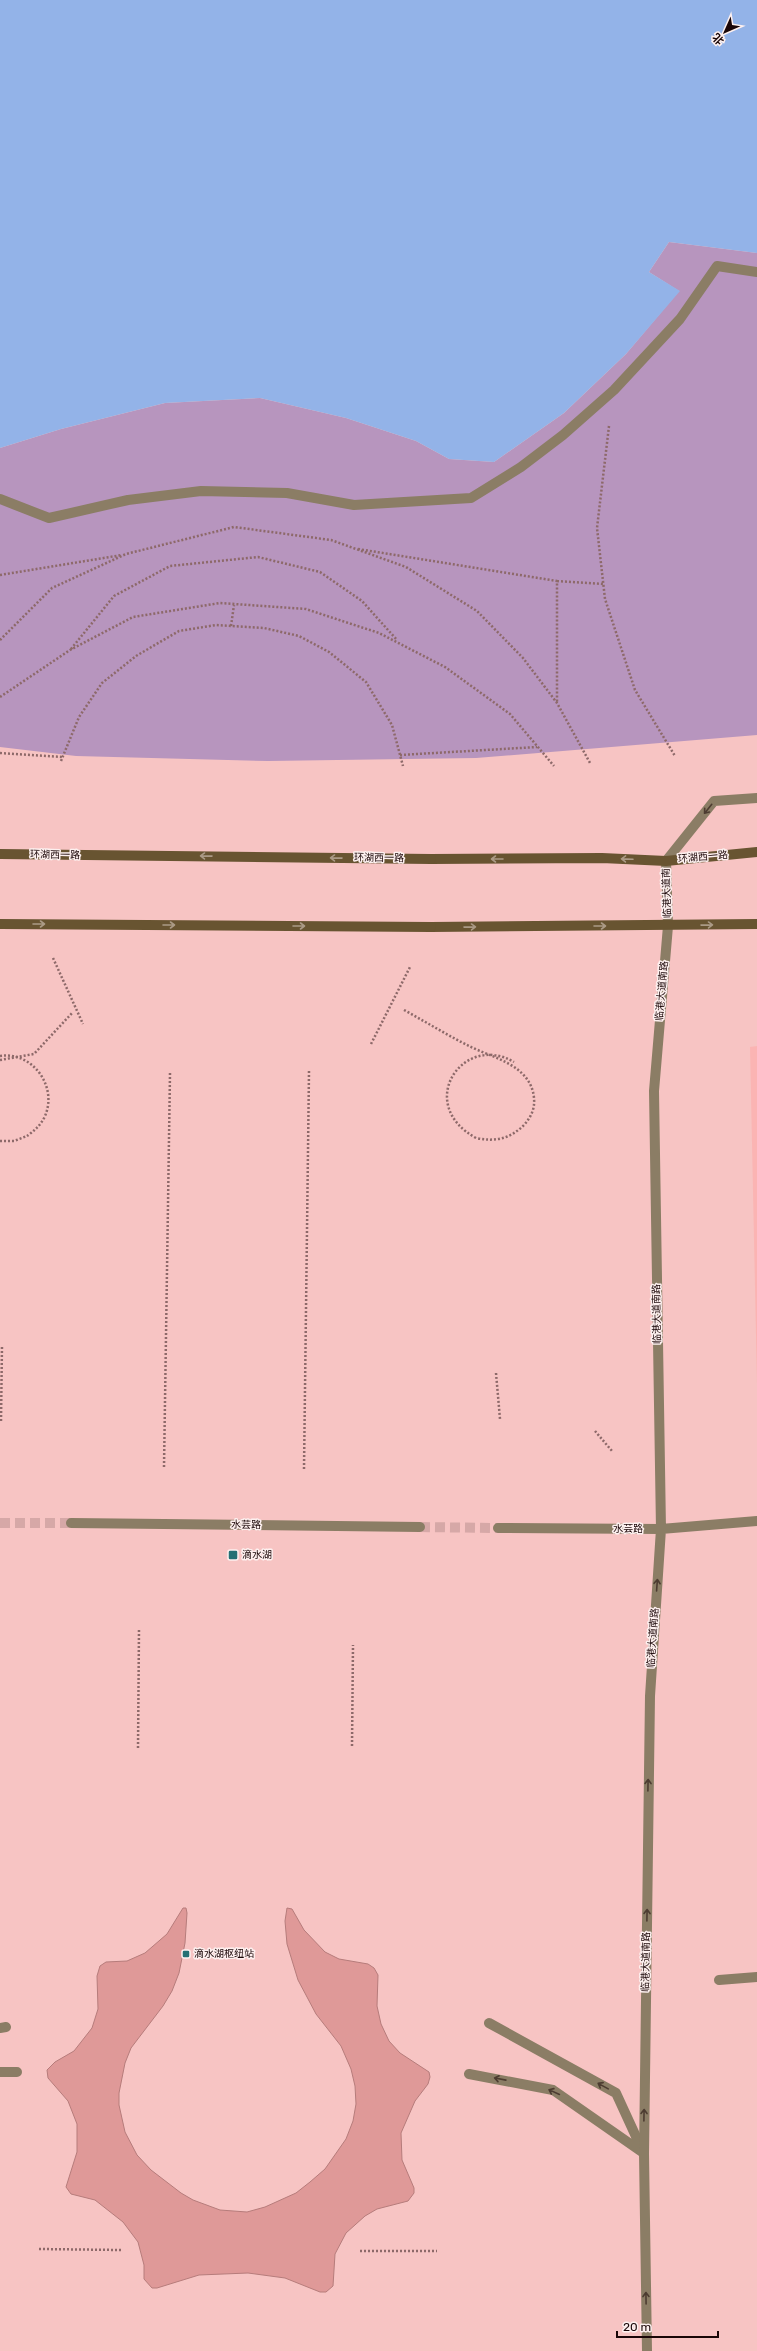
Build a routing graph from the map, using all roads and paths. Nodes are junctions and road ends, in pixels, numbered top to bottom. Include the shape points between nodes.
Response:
1 (757, 272) edge
2 (610, 422) dead end
3 (0, 498) edge
4 (352, 548) junction
5 (126, 554) junction
6 (0, 575) edge
7 (557, 581) junction
8 (603, 584) junction
9 (234, 605) junction
10 (231, 626) junction
11 (0, 640) edge
12 (398, 642) junction
13 (70, 650) junction
14 (0, 697) edge
15 (557, 703) junction
16 (538, 747) junction
17 (0, 753) edge
18 (400, 755) junction
19 (675, 756) dead end
20 (63, 757) junction
21 (61, 761) dead end
22 (590, 763) dead end
23 (403, 766) dead end
24 (554, 766) dead end
25 (757, 798) edge
26 (757, 852) edge
27 (0, 854) edge
28 (666, 861) junction
29 (0, 924) edge
30 (757, 924) edge
31 (668, 926) junction
32 (53, 958) dead end
33 (410, 967) dead end
34 (404, 1010) dead end
35 (73, 1012) dead end
36 (83, 1024) dead end
37 (371, 1044) dead end
38 (0, 1056) edge
39 (0, 1060) edge
40 (514, 1062) dead end
41 (309, 1072) dead end
42 (170, 1073) dead end
43 (0, 1141) edge
44 (2, 1345) dead end
45 (496, 1373) dead end
46 (500, 1419) dead end
47 (1, 1421) dead end
48 (595, 1431) dead end
49 (612, 1451) dead end
50 (164, 1467) dead end
51 (304, 1468) dead end
52 (757, 1521) edge
53 (71, 1523) tunnel mouth
54 (420, 1527) tunnel mouth
55 (498, 1528) tunnel mouth
56 (660, 1529) junction
57 (139, 1628) dead end
58 (353, 1644) dead end
59 (352, 1746) dead end
60 (138, 1748) dead end
61 (757, 1978) edge
62 (719, 1980) dead end
63 (489, 2023) dead end
64 (0, 2072) edge
65 (17, 2072) dead end
66 (469, 2074) dead end
67 (644, 2154) junction
68 (39, 2249) dead end
69 (121, 2250) dead end
70 (437, 2251) dead end
71 (360, 2252) dead end
72 (647, 2351) edge

1 - 3 street via 717,266 680,319 614,390 563,435 521,467 471,498 354,505 287,493 201,491 128,500 49,518
2 - 8 path via 597,528
4 - 5 path via 331,540 234,527
4 - 7 path
4 - 15 path via 406,567 477,611 523,658
5 - 6 path
5 - 11 path via 52,588
7 - 8 path
7 - 15 path
8 - 19 path via 605,600 635,690
9 - 10 path
9 - 12 path via 306,609 379,633
9 - 13 path via 220,604 133,617
10 - 18 path via 264,628 299,636 330,652 366,682 392,725
10 - 20 path via 216,625 179,631 136,656 102,683 80,717
12 - 13 path via 362,601 320,572 258,557 170,566 114,596
12 - 16 path via 445,667 510,714
13 - 14 path
15 - 22 path
16 - 18 path
16 - 24 path
17 - 20 path
18 - 23 path
20 - 21 path
25 -> 28 street via 714,801
26 - 28 main road, 环湖西一路
28 -> 27 main road, 环湖西一路, bridge via 602,858 431,859
28 - 31 street, 临港大道南
29 -> 31 main road, bridge
31 -> 30 main road
31 - 56 street, 临港大道南路 via 654,1091
32 - 36 path
33 - 37 path
34 - 40 path, bridge via 470,1046 509,1064 528,1080 534,1091 535,1107 528,1120 505,1138 490,1141 476,1138 464,1132 454,1122 448,1109 450,1080 458,1068 482,1055 496,1055
35 - 39 path via 34,1054
38 - 43 path, bridge via 19,1057 32,1064 42,1074 48,1088 49,1102 46,1116 38,1128 14,1141
41 - 51 path
42 - 50 path
44 - 47 path
45 - 46 path
48 - 49 path
52 - 56 street, 水芸路
53 - 54 street, 水芸路
55 - 56 street, 水芸路
67 -> 56 street, 临港大道南路 via 650,1696
57 - 60 path
58 - 59 path
61 - 62 street
67 -> 63 street via 616,2093
64 - 65 street
67 -> 66 street via 554,2090
72 -> 67 street, 临港大道南路
68 - 69 path
70 - 71 path

